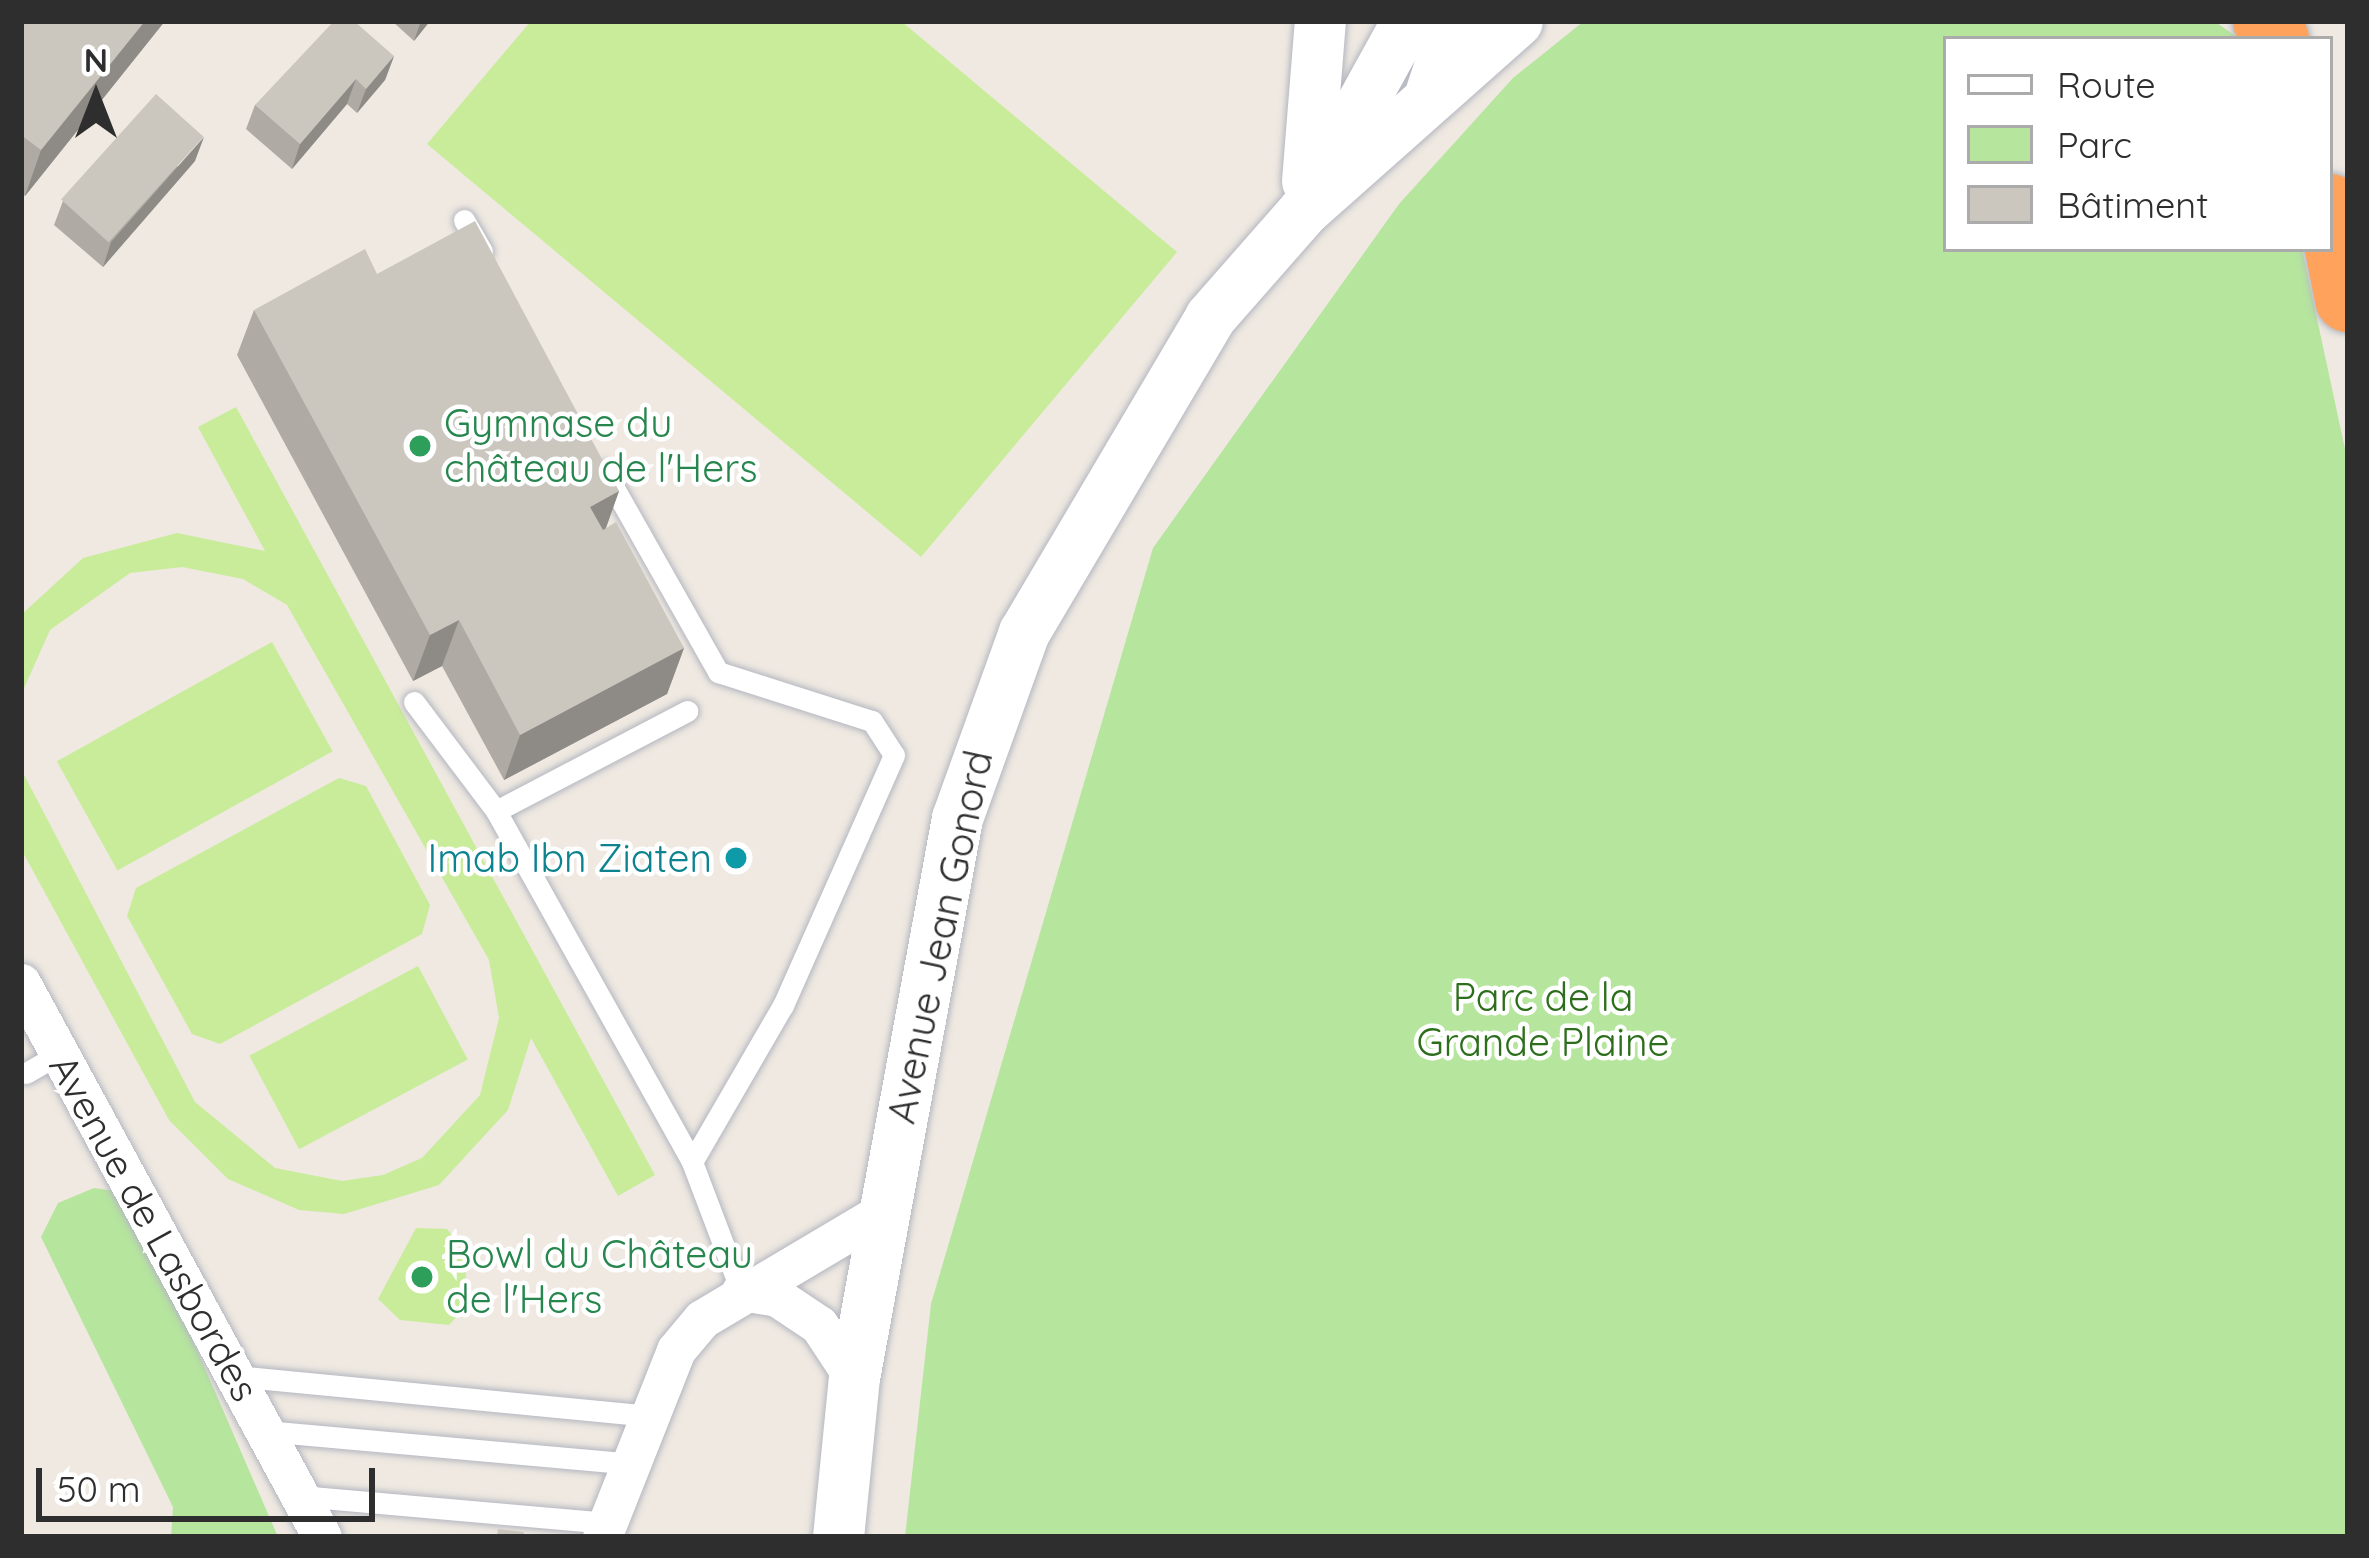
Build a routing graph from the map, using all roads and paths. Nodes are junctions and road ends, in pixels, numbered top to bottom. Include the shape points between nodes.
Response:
1 (1320, 21) edge
2 (1407, 21) edge
3 (1454, 21) edge
4 (1517, 21) edge
5 (1431, 91) junction
6 (1303, 211) junction
7 (464, 220) dead end
8 (2333, 222) edge
9 (499, 282) edge
10 (2348, 298) edge
11 (591, 446) edge
12 (414, 702) dead end
13 (687, 711) dead end
14 (496, 812) junction
15 (21, 983) edge
16 (692, 1162) junction
17 (882, 1213) junction
18 (741, 1291) junction
19 (235, 1376) junction
20 (854, 1378) junction
21 (648, 1416) junction
22 (265, 1431) junction
23 (632, 1464) junction
24 (300, 1496) junction
25 (605, 1530) edge
26 (322, 1537) edge
27 (838, 1537) edge

1 - 6 street
2 - 6 street, Avenue Jean Gonord
3 - 5 street, Avenue Jean Gonord
4 - 5 street, Avenue Jean Gonord
5 - 6 street, Avenue Jean Gonord
6 - 17 street, Avenue Jean Gonord via 1210,316 1024,632 957,818
7 - 9 lane
8 - 10 highway
11 - 16 lane via 718,672 872,722 894,755 783,1005
12 - 14 lane
13 - 14 lane
14 - 16 lane
15 - 19 street, Avenue de Lasbordes via 43,1064
16 - 18 lane
17 - 18 street
17 - 20 street, Avenue Jean Gonord
18 - 20 street via 777,1297 819,1325
18 - 21 street via 676,1350
19 - 21 lane
19 - 22 street, Avenue de Lasbordes
20 - 27 street, Avenue Jean Gonord
21 - 23 street
22 - 23 lane
22 - 24 street, Avenue de Lasbordes
23 - 25 street
24 - 25 lane
24 - 26 street, Avenue de Lasbordes

